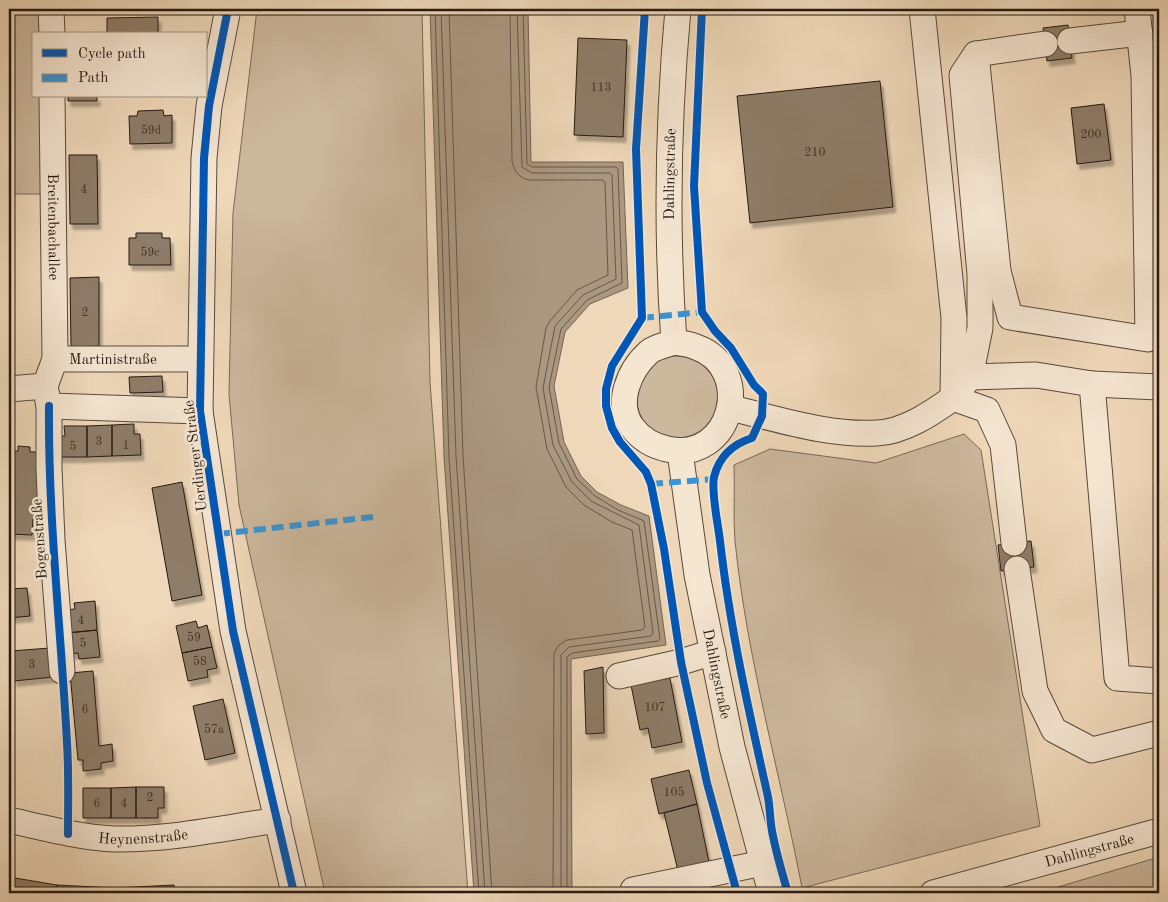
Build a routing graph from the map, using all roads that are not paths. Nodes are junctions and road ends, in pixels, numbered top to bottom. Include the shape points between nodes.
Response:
1 (51, 9) edge
2 (228, 9) edge
3 (678, 9) edge
4 (922, 9) edge
5 (1137, 9) edge
6 (52, 32) edge
7 (1140, 33) junction
8 (1070, 42) dead end
9 (1045, 44) dead end
10 (976, 54) junction
11 (1152, 76) edge
12 (52, 98) edge
13 (674, 342) junction
14 (55, 359) junction
15 (200, 359) junction
16 (970, 377) junction
17 (1092, 384) junction
18 (1159, 387) edge
19 (9, 389) edge
20 (47, 396) junction
21 (953, 398) junction
22 (731, 408) junction
23 (200, 411) junction
24 (680, 452) junction
25 (1014, 543) dead end
26 (1017, 569) dead end
27 (713, 652) junction
28 (62, 671) dead end
29 (619, 676) dead end
30 (1159, 681) edge
31 (1159, 733) edge
32 (9, 820) edge
33 (278, 820) junction
34 (1159, 831) edge
35 (763, 863) junction
36 (633, 890) dead end
37 (294, 893) edge
38 (771, 893) edge
39 (933, 893) edge

1 - 6 street
2 - 15 street, Uerdinger Straße via 209,106 204,158
3 - 13 street, Dahlingstraße via 670,199
4 - 21 street via 954,318
5 - 7 street
7 - 8 street
7 - 11 street
9 - 10 street
10 - 11 street via 998,271 1010,317 1148,339
10 - 16 street via 962,75 980,274 980,328
12 - 14 street, Breitenbachallee
13 - 22 street via 698,347 717,361 727,376
13 - 24 street via 650,351 630,374 624,403 632,427 652,446
14 - 15 street, Martinistraße
14 - 20 street, Martinistraße
15 - 23 street, Uerdinger Straße
16 - 17 street via 1036,374
16 - 21 street
17 - 18 street
17 - 30 street via 1117,678
19 - 20 street
20 - 23 street
20 - 28 street, Bogenstraße
21 - 22 street via 910,424 879,433 831,430
21 - 25 street via 987,410 1003,445
22 - 24 street via 719,433 701,447
23 - 33 street, Uerdinger Straße via 233,631
24 - 27 street, Dahlingstraße via 697,575
26 - 31 street via 1034,691 1054,730 1092,750
27 - 29 street
27 - 35 street, Dahlingstraße via 732,747
32 - 33 street, Heynenstraße via 68,834 115,839 166,836
33 - 37 street, Uerdinger Straße
34 - 39 street, Dahlingstraße
35 - 36 street
35 - 38 street, Dahlingstraße

